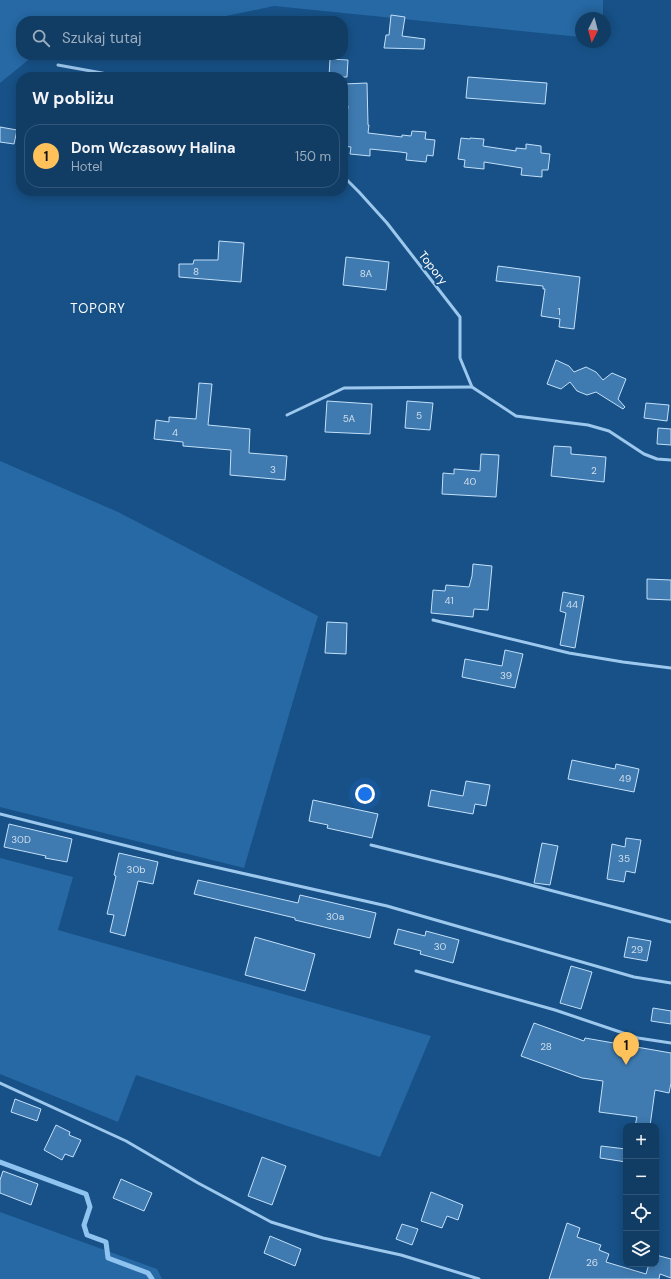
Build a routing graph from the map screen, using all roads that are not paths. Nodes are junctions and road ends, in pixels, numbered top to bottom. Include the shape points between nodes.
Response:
1 (58, 65) dead end
2 (96, 72) edge
3 (348, 181) edge
4 (472, 387) junction
5 (287, 415) dead end
6 (671, 460) edge
7 (433, 620) dead end
8 (671, 668) edge
9 (0, 814) edge
10 (371, 845) dead end
11 (671, 922) edge
12 (416, 971) dead end
13 (671, 983) edge
14 (671, 1043) edge
15 (0, 1083) edge
16 (479, 1279) edge

1 - 2 lane
3 - 4 lane, Topory via 387,223 460,317 460,358
4 - 5 lane via 344,388
4 - 6 lane via 516,416 588,425 609,431 644,454 657,459
7 - 8 lane via 569,652
9 - 13 lane via 175,858 387,906 634,977
10 - 11 lane
12 - 14 lane via 555,1010 638,1038
15 - 16 lane via 126,1141 271,1222 323,1238 401,1255

